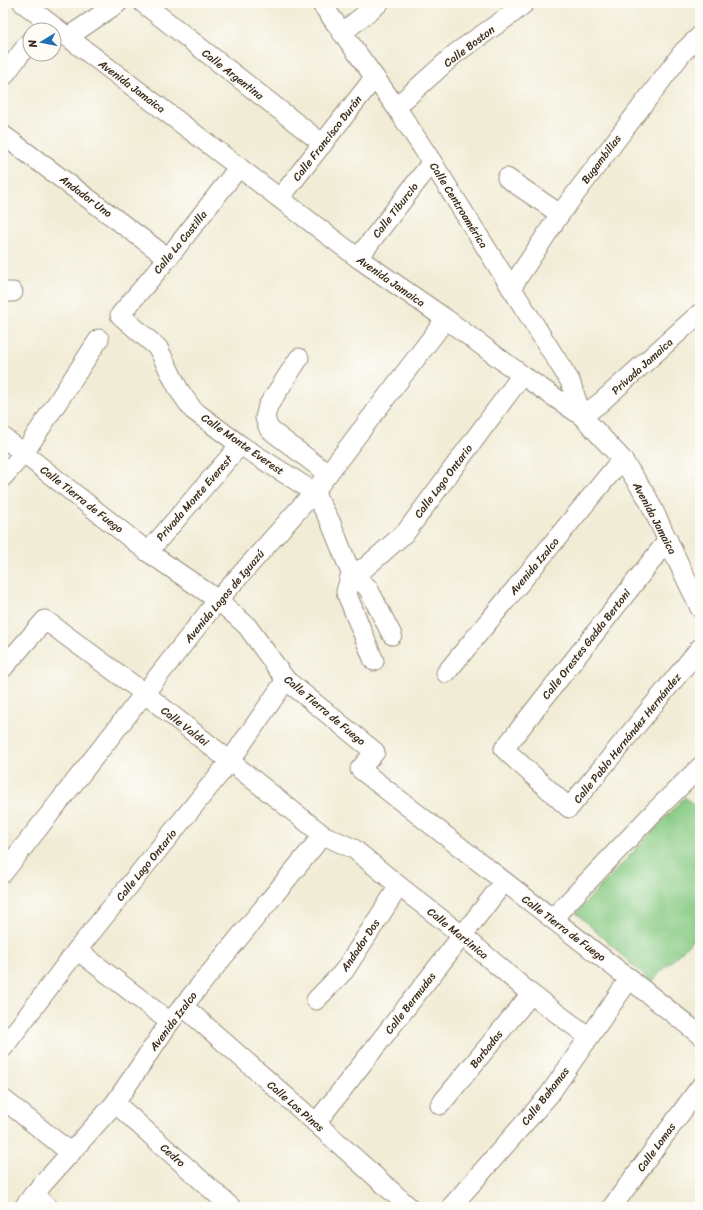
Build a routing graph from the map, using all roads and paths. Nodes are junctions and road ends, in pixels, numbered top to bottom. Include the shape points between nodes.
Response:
1 (23, 3) edge
2 (118, 3) edge
3 (143, 3) edge
4 (321, 3) edge
5 (379, 3) edge
6 (525, 3) edge
7 (39, 22) edge
8 (342, 33) junction
9 (62, 34) edge
10 (700, 36) edge
11 (68, 37) junction
12 (22, 52) edge
13 (3, 77) edge
14 (374, 78) junction
15 (396, 107) junction
16 (3, 135) edge
17 (323, 144) junction
18 (432, 162) junction
19 (239, 167) junction
20 (507, 178) dead end
21 (280, 198) junction
22 (560, 214) junction
23 (168, 258) junction
24 (358, 258) junction
25 (511, 288) junction
26 (700, 313) edge
27 (120, 315) joint
28 (446, 319) junction
29 (99, 339) dead end
30 (299, 358) dead end
31 (522, 375) junction
32 (582, 416) junction
33 (3, 437) edge
34 (240, 445) junction
35 (24, 453) junction
36 (622, 459) junction
37 (328, 474) junction
38 (3, 477) edge
39 (314, 492) junction
40 (668, 540) junction
41 (148, 552) junction
42 (351, 573) junction
43 (218, 600) junction
44 (700, 608) edge
45 (392, 635) dead end
46 (700, 648) edge
47 (374, 661) dead end
48 (3, 668) edge
49 (446, 673) dead end
50 (286, 680) junction
51 (144, 693) junction
52 (230, 761) junction
53 (699, 769) edge
54 (569, 808) joint
55 (323, 834) junction
56 (3, 873) edge
57 (504, 882) junction
58 (398, 886) junction
59 (552, 918) junction
60 (463, 936) junction
61 (78, 950) junction
62 (630, 978) junction
63 (531, 994) junction
64 (316, 1000) dead end
65 (183, 1006) junction
66 (170, 1022) junction
67 (700, 1035) edge
68 (589, 1037) junction
69 (3, 1048) edge
70 (700, 1087) edge
71 (3, 1099) edge
72 (115, 1103) junction
73 (440, 1104) dead end
74 (316, 1123) junction
75 (70, 1153) junction
76 (28, 1201) edge
77 (48, 1207) edge
78 (231, 1207) edge
79 (409, 1207) edge
80 (451, 1207) edge
81 (612, 1207) edge

1 - 7 street, Avenida Jamaica
2 - 11 street
3 - 17 street, Calle Argentina
4 - 8 street, Calle Centroamérica
5 - 8 street
6 - 15 street, Calle Boston via 456,53
8 - 14 street, Calle Centroamérica
9 - 11 street, Avenida Jamaica
10 - 22 street, Bugambilias via 679,56
11 - 19 street, Avenida Jamaica
12 - 13 street
14 - 15 street, Calle Centroamérica
14 - 17 street, Calle Francisco Durán
15 - 18 street, Calle Centroamérica
16 - 23 street, Andador Uno
17 - 21 street, Calle Francisco Durán
18 - 24 street, Calle Tiburcio
18 - 25 street, Calle Centroamérica
19 - 21 street, Avenida Jamaica
19 - 23 street, Calle La Castilla
20 - 22 street
21 - 24 street, Avenida Jamaica
22 - 25 street, Bugambilias
23 - 27 street, Calle La Castilla
24 - 28 street, Avenida Jamaica
25 - 32 street, Calle Centroamérica via 570,381
26 - 32 street, Privada Jamaica via 600,404
27 - 34 street, Calle Monte Everest via 158,348 179,390 193,410
28 - 31 street, Avenida Jamaica
28 - 37 street, Avenida Lagos de Iguazú
29 - 35 street
30 - 37 street via 268,406 265,418 269,429
31 - 32 street, Avenida Jamaica
31 - 42 street, Calle Lago Ontario via 406,532 366,567
32 - 36 street, Avenida Jamaica
33 - 35 street, Calle Tierra de Fuego
34 - 39 street, Calle Monte Everest
34 - 41 street, Privada Monte Everest
35 - 38 street
35 - 41 street, Calle Tierra de Fuego
36 - 40 street, Avenida Jamaica via 647,497
36 - 49 street, Avenida Izalco
37 - 39 street, Avenida Lagos de Iguazú
39 - 42 street via 330,521
39 - 43 street, Avenida Lagos de Iguazú
40 - 44 street, Avenida Jamaica
40 - 54 street, Calle Orestes Gadda Bertoni via 504,749
41 - 43 street, Calle Tierra de Fuego
42 - 45 street via 368,588
42 - 47 street via 346,592
43 - 50 street, Calle Tierra de Fuego via 247,626
43 - 51 street, Avenida Lagos de Iguazú
46 - 54 street, Calle Pablo Hernández Hernández
48 - 51 street, Calle Valdai via 45,620
50 - 52 street, Calle Lago Ontario
50 - 57 street, Calle Tierra de Fuego via 375,752 360,769
51 - 52 street, Calle Valdai
51 - 56 street, Avenida Lagos de Iguazú
52 - 55 street, Calle Valdai
52 - 61 street, Calle Lago Ontario
53 - 59 street
55 - 58 street, Calle Martinica via 354,849
55 - 65 street, Avenida Izalco
57 - 59 street, Calle Tierra de Fuego
57 - 60 street, Calle Bermudas
58 - 60 street, Calle Martinica
58 - 64 street, Andador Dos via 344,972
59 - 62 street, Calle Tierra de Fuego
60 - 63 street, Calle Martinica
60 - 74 street, Calle Bermudas
61 - 66 street
61 - 69 street, Calle Lago Ontario
62 - 67 street, Calle Tierra de Fuego
62 - 68 street, Calle Bahamas
63 - 68 street, Calle Martinica
63 - 73 street, Barbados
65 - 66 street, Avenida Izalco
65 - 74 street, Calle Los Pinos
66 - 72 street, Avenida Izalco
68 - 80 street, Calle Bahamas via 549,1095
70 - 81 street, Calle Lomas
71 - 75 street
72 - 75 street, Avenida Izalco
72 - 78 street, Cedro
74 - 79 street, Calle Los Pinos
75 - 76 street, Avenida Izalco
76 - 77 street

